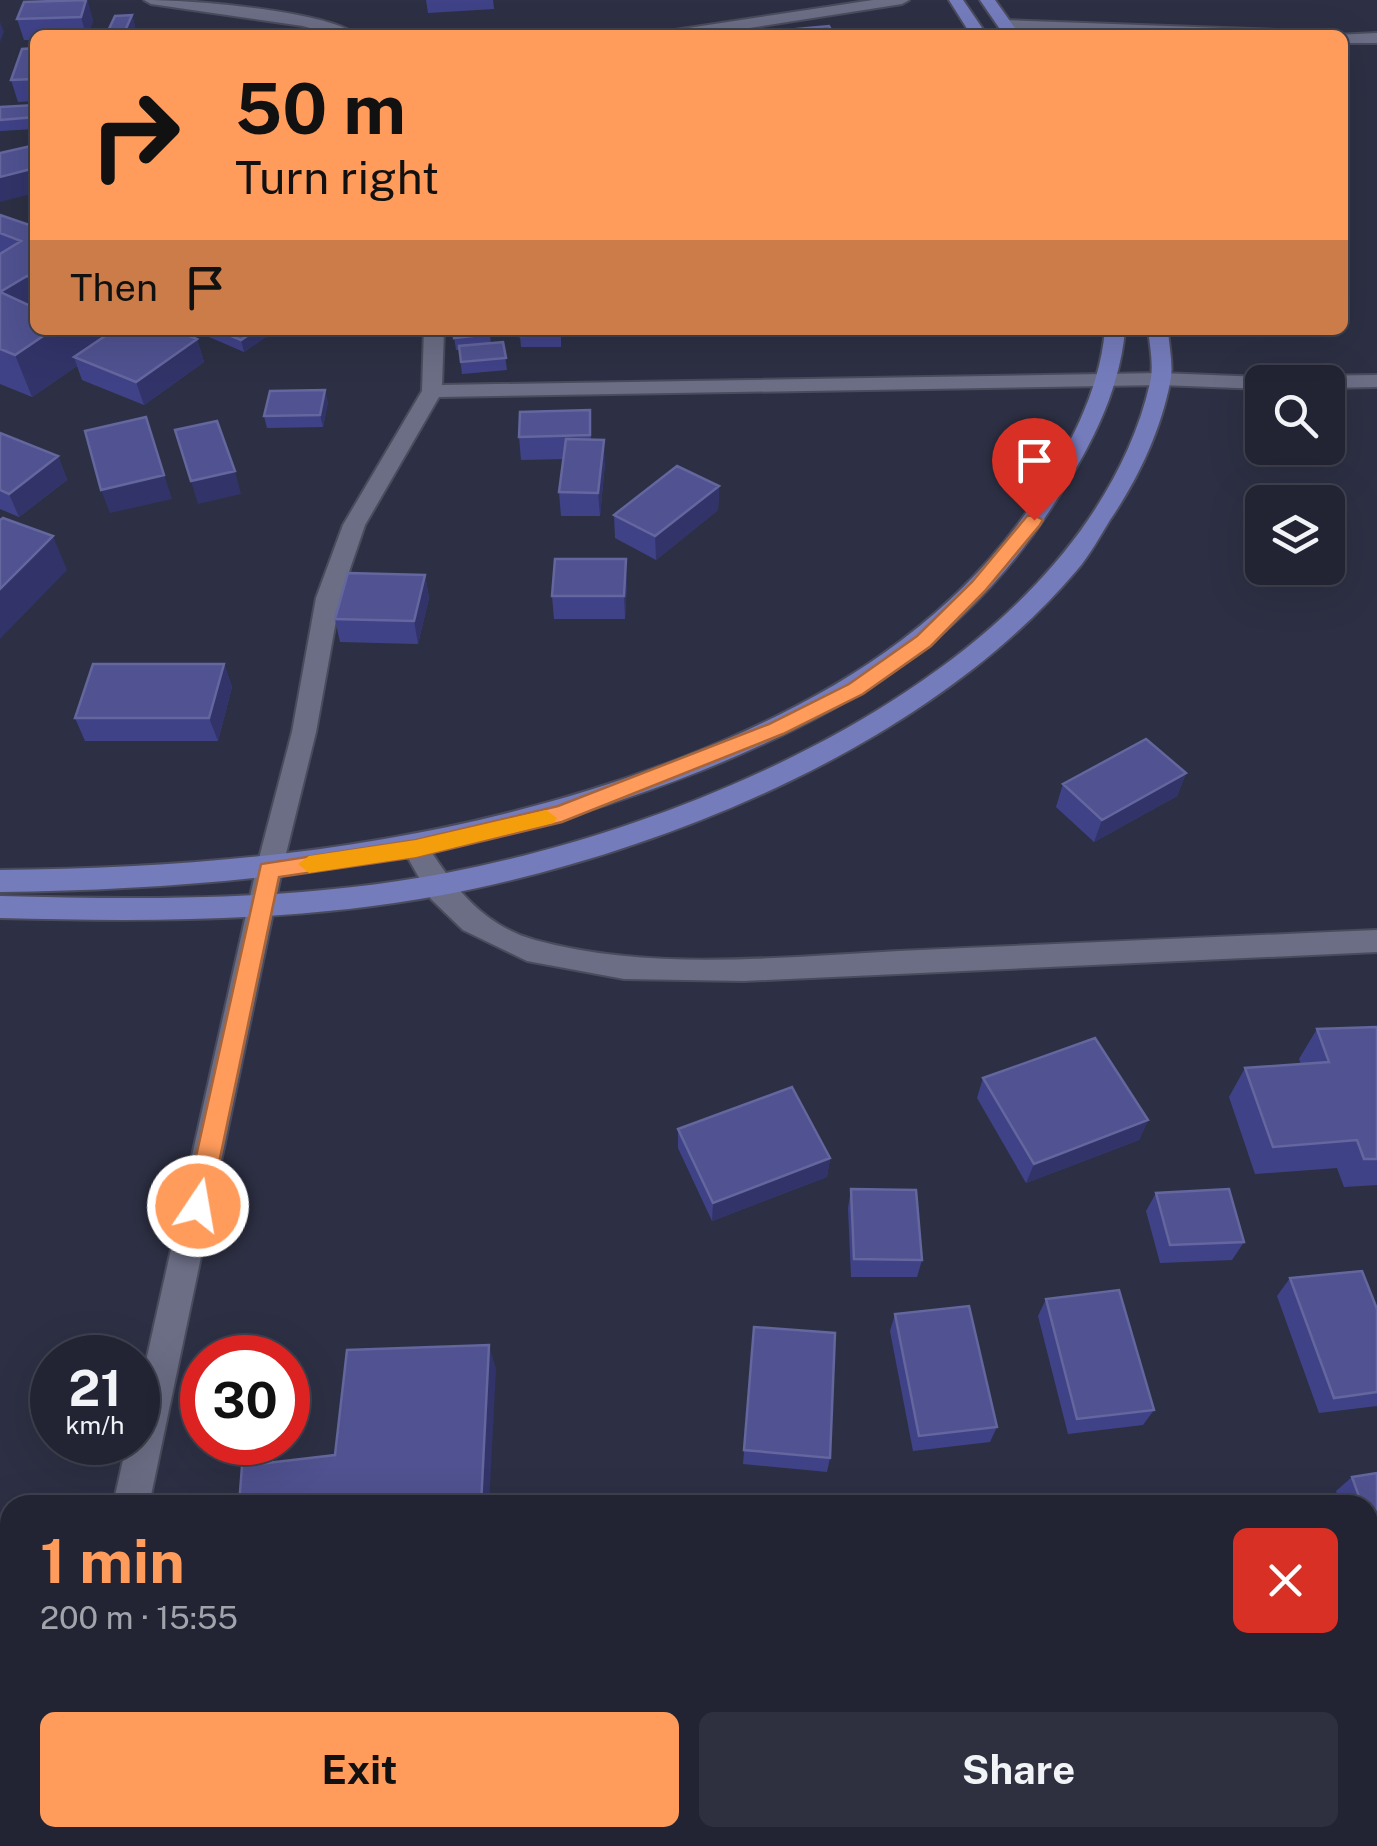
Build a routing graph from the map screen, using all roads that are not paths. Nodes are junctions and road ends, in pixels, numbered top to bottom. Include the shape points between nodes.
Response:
1 (151, 0) edge
2 (902, 0) edge
3 (956, 0) edge
4 (987, 0) edge
5 (259, 7) edge
6 (334, 30) edge
7 (707, 30) edge
8 (976, 30) edge
9 (1008, 30) edge
10 (1348, 38) edge
11 (1377, 38) edge
12 (434, 335) edge
13 (1115, 335) edge
14 (1158, 335) edge
15 (1106, 380) junction
16 (1161, 380) junction
17 (1345, 381) edge
18 (1377, 381) edge
19 (1245, 382) edge
20 (432, 391) junction
21 (416, 849) junction
22 (269, 870) junction
23 (0, 881) edge
24 (436, 884) junction
25 (264, 906) junction
26 (0, 907) edge
27 (1377, 941) edge
28 (133, 1495) edge

1 - 5 street
2 - 7 street
3 - 8 main road
4 - 9 main road
5 - 6 street
10 - 11 street
12 - 20 street
13 - 15 main road
14 - 16 main road
15 - 16 street
15 - 20 street
15 - 21 main road via 1080,442 1034,520 924,641 856,689 697,763 562,814
16 - 19 street
16 - 24 main road via 1139,456 1089,540 1027,609 961,665 817,757 718,801 582,850
17 - 18 street
20 - 22 street via 354,525 328,598
21 - 22 main road
21 - 24 street
22 - 23 main road
22 - 25 street
24 - 25 main road
24 - 27 street via 472,922 527,950 624,968 744,970
25 - 26 main road
25 - 28 street

